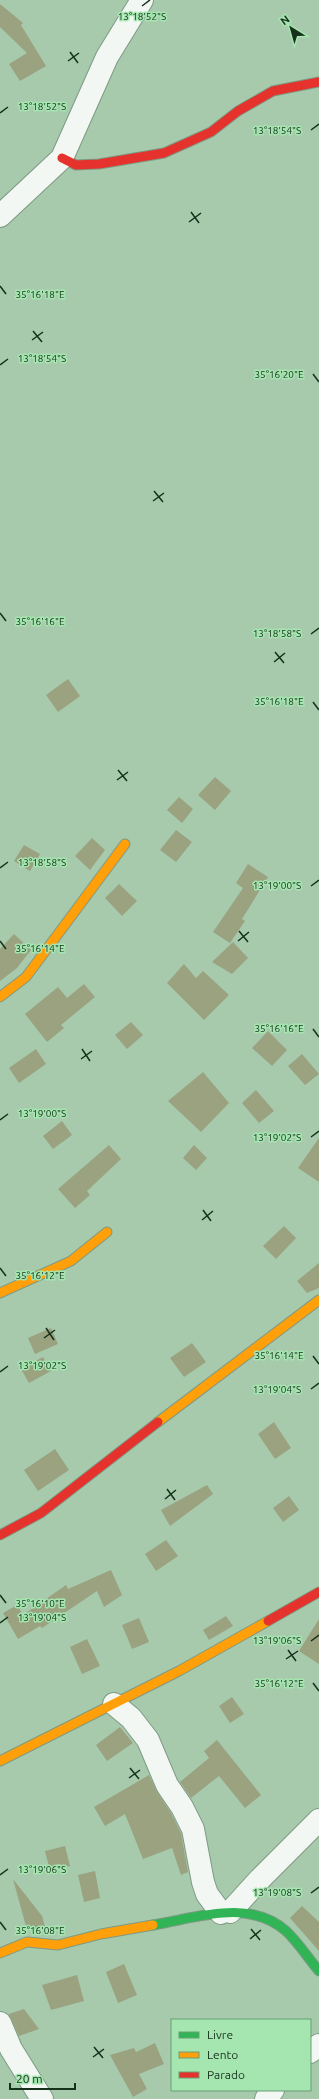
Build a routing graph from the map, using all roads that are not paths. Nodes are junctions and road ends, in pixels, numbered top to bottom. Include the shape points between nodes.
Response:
1 (142, 0) edge
2 (319, 82) edge
3 (62, 158) junction
4 (0, 216) edge
5 (125, 844) dead end
6 (0, 996) edge
7 (107, 1232) dead end
8 (0, 1293) edge
9 (319, 1300) edge
10 (0, 1535) edge
11 (319, 1592) edge
12 (114, 1704) junction
13 (0, 1761) edge
14 (319, 1820) edge
15 (225, 1912) junction
16 (0, 1953) edge
17 (319, 1971) edge
18 (0, 2023) edge
19 (319, 2045) edge
20 (311, 2051) edge
21 (272, 2091) edge
22 (42, 2099) edge
23 (266, 2099) edge

1 - 3 street via 107,57
2 - 3 street via 273,92 238,111 211,132 164,153 99,164 76,165
3 - 4 street
5 - 6 street via 26,977
7 - 8 street via 71,1261
9 - 10 street via 41,1514
11 - 12 street via 180,1671
12 - 13 street
12 - 15 street via 131,1718 148,1740 167,1785 194,1828 203,1882 208,1894
14 - 15 street
15 - 16 street via 101,1934 58,1946 27,1942
15 - 17 street via 258,1914 272,1920 286,1931
18 - 22 street via 11,2049
19 - 20 street
21 - 23 street

